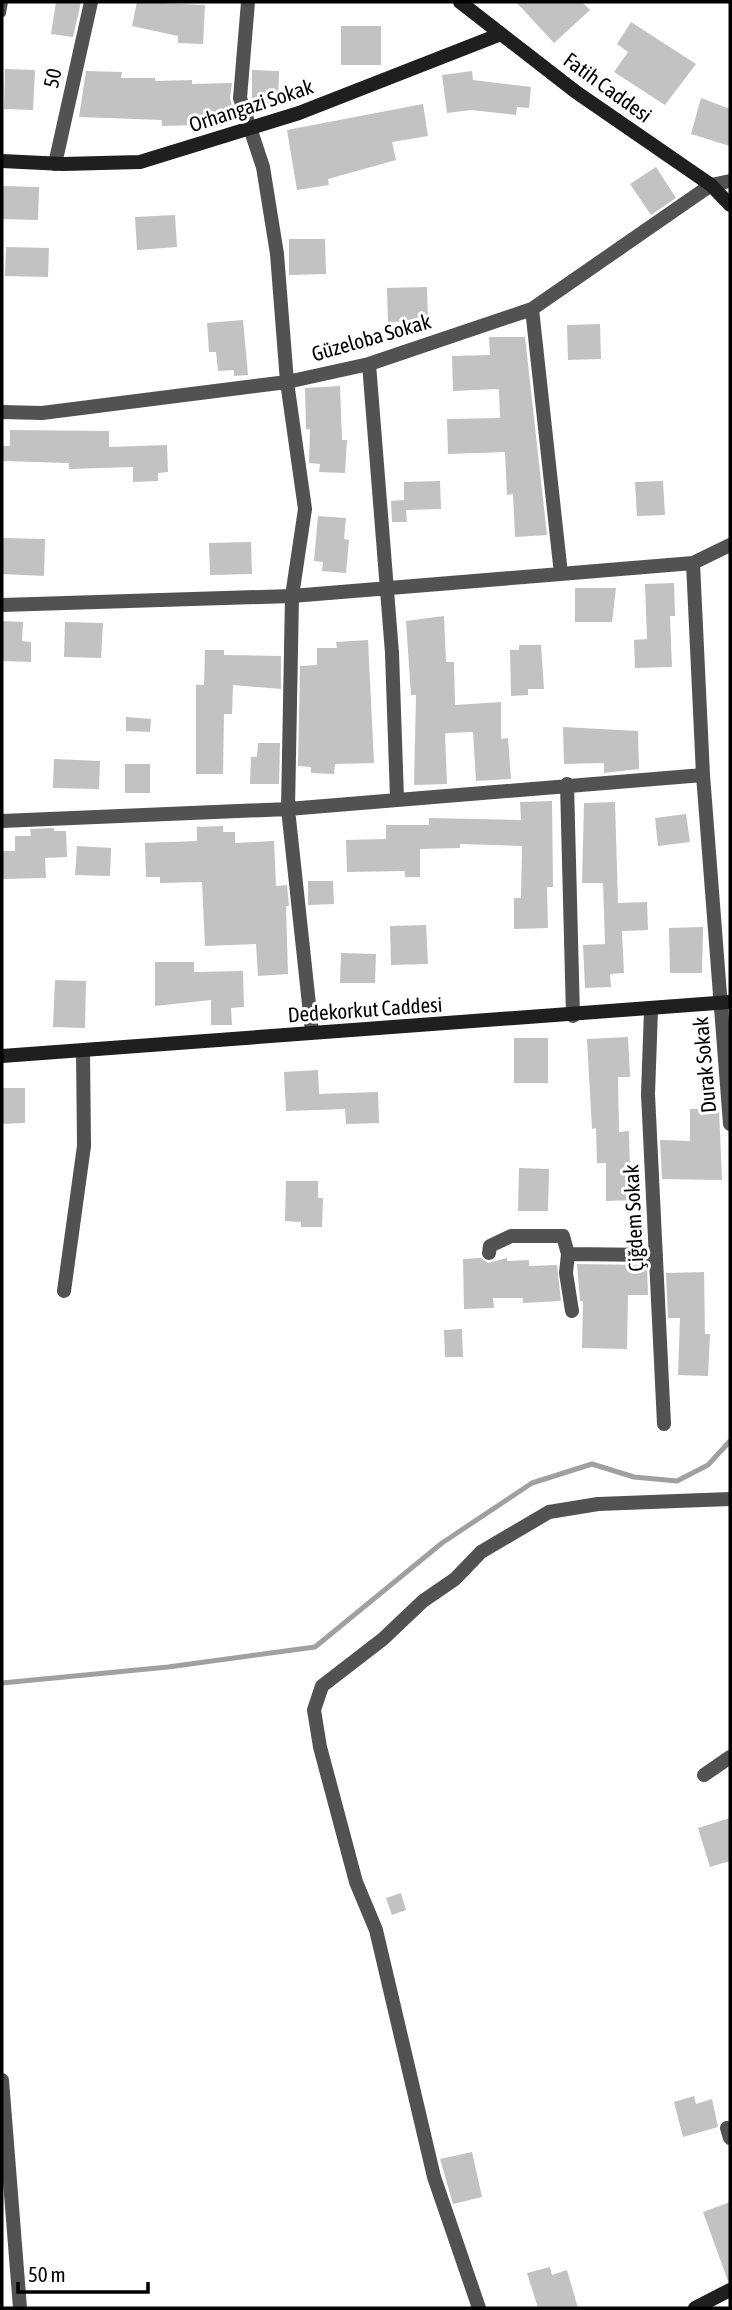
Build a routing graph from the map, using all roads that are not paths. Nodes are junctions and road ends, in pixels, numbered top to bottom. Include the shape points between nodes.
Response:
1 (4, 2) edge
2 (91, 2) edge
3 (248, 2) edge
4 (460, 2) edge
5 (2, 13) edge
6 (501, 34) junction
7 (252, 128) junction
8 (2, 161) edge
9 (55, 164) junction
10 (730, 181) edge
11 (711, 185) junction
12 (730, 205) edge
13 (532, 309) junction
14 (369, 364) junction
15 (287, 382) junction
16 (2, 412) edge
17 (730, 545) edge
18 (693, 563) junction
19 (561, 574) junction
20 (387, 588) junction
21 (292, 596) junction
22 (2, 606) edge
23 (703, 775) junction
24 (566, 784) junction
25 (397, 797) junction
26 (288, 809) junction
27 (2, 821) edge
28 (725, 1003) edge
29 (651, 1010) junction
30 (573, 1016) junction
31 (312, 1032) junction
32 (82, 1051) junction
33 (2, 1056) edge
34 (730, 1124) edge
35 (489, 1253) dead end
36 (568, 1254) junction
37 (656, 1255) junction
38 (64, 1290) dead end
39 (572, 1311) dead end
40 (664, 1424) dead end
41 (730, 1499) edge
42 (730, 1757) edge
43 (704, 1775) dead end
44 (2, 2080) edge
45 (730, 2290) edge
46 (20, 2308) edge
47 (479, 2308) edge
48 (695, 2308) edge

1 - 5 lane
2 - 9 street, 50
3 - 7 street via 240,97
4 - 6 street, Fatih Caddesi
6 - 7 street, Orhangazi Sokak
6 - 11 street, Fatih Caddesi
7 - 9 street, Orhangazi Sokak via 140,162
7 - 15 street via 264,167 277,254
8 - 9 street, Orhangazi Sokak
10 - 11 street
11 - 12 street, Fatih Caddesi
11 - 13 street, Güzeloba Sokak
13 - 14 street, Güzeloba Sokak
13 - 19 street
14 - 15 street, Güzeloba Sokak
14 - 20 street
15 - 16 street, Güzeloba Sokak via 42,413
15 - 21 street via 305,509
17 - 18 street
18 - 19 street
18 - 23 street, Durak Sokak
19 - 20 street
20 - 21 street
20 - 25 street
21 - 22 street
21 - 26 street
23 - 24 street
23 - 28 street, Durak Sokak
24 - 25 street
24 - 30 street
25 - 26 street
26 - 27 street
26 - 31 street
28 - 29 street, Dedekorkut Caddesi
28 - 34 street, Durak Sokak
29 - 30 street, Dedekorkut Caddesi
29 - 37 street, Çiğdem Sokak via 648,1094
30 - 31 street, Dedekorkut Caddesi
31 - 32 street, Dedekorkut Caddesi
32 - 33 street, Dedekorkut Caddesi
32 - 38 street via 84,1146
35 - 36 street via 490,1245 511,1236 563,1236
36 - 37 street
36 - 39 street
37 - 40 street, Çiğdem Sokak
41 - 47 street via 598,1504 549,1512 481,1552 455,1579 322,1686 314,1710 356,1882 376,1930 434,2177
42 - 43 street
44 - 46 street
45 - 48 street

